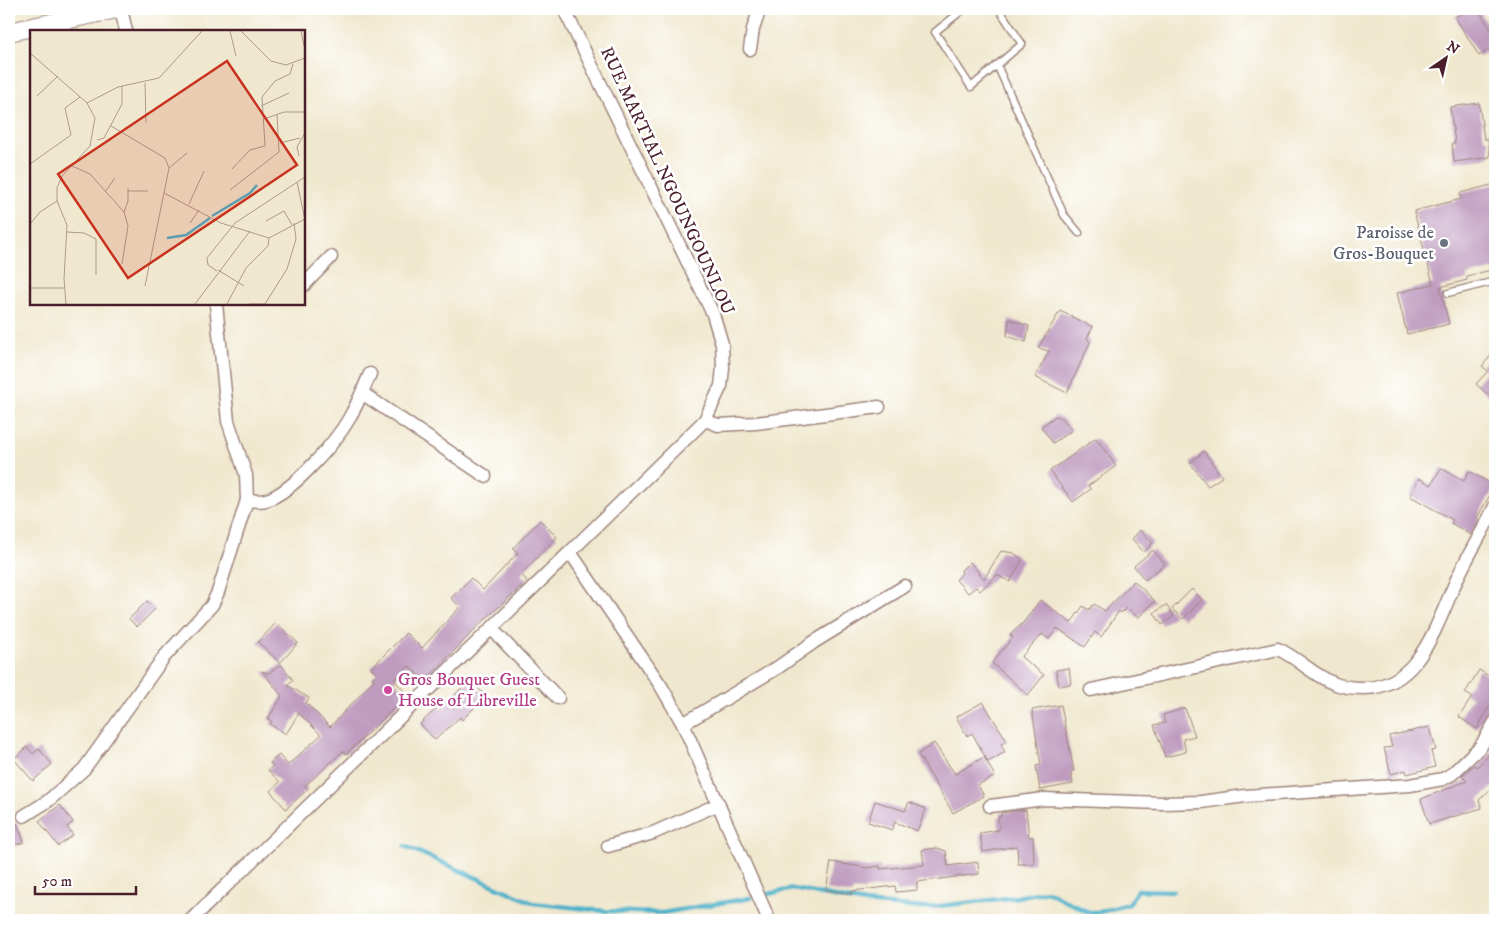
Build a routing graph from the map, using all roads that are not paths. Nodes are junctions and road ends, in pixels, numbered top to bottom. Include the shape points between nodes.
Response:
1 (117, 9) edge
2 (121, 9) edge
3 (564, 9) edge
4 (760, 9) edge
5 (964, 9) edge
6 (999, 9) edge
7 (126, 30) edge
8 (9, 32) edge
9 (750, 49) dead end
10 (997, 65) junction
11 (1079, 233) dead end
12 (331, 257) dead end
13 (1495, 281) edge
14 (305, 284) edge
15 (1448, 293) dead end
16 (216, 305) edge
17 (370, 374) dead end
18 (362, 393) junction
19 (879, 408) dead end
20 (705, 420) junction
21 (485, 476) dead end
22 (247, 500) junction
23 (1494, 511) edge
24 (570, 552) junction
25 (905, 586) dead end
26 (492, 629) junction
27 (1091, 690) dead end
28 (558, 698) dead end
29 (683, 724) junction
30 (1495, 724) edge
31 (719, 804) junction
32 (990, 806) dead end
33 (24, 816) dead end
34 (608, 846) dead end
35 (191, 920) edge
36 (769, 920) edge

1 - 8 main road
2 - 7 street
3 - 20 street, RUE MARTIAL NGOUNGOUNLOU via 713,314 722,344 723,368 721,386
4 - 9 street
5 - 10 lane via 935,32 971,87
6 - 10 lane via 1022,44
10 - 11 lane via 1064,215
12 - 14 street
13 - 15 lane
16 - 22 street via 228,421 246,475
17 - 18 street
18 - 21 street
18 - 22 street via 341,432 285,491 265,500
19 - 20 street via 756,423 718,425
20 - 24 street, RUE MARTIAL NGOUNGOUNLOU
22 - 33 street via 212,606 164,657 84,769 48,802
23 - 27 street via 1467,558 1426,645 1404,675 1389,683 1370,688 1333,684 1278,649
24 - 26 street, RUE MARTIAL NGOUNGOUNLOU
24 - 29 street
25 - 29 street
26 - 28 street
26 - 35 street, RUE MARTIAL NGOUNGOUNLOU
29 - 31 street
30 - 32 street via 1474,754 1452,774 1444,779 1410,785 1201,802 1044,799
31 - 34 street via 653,833
31 - 36 street

